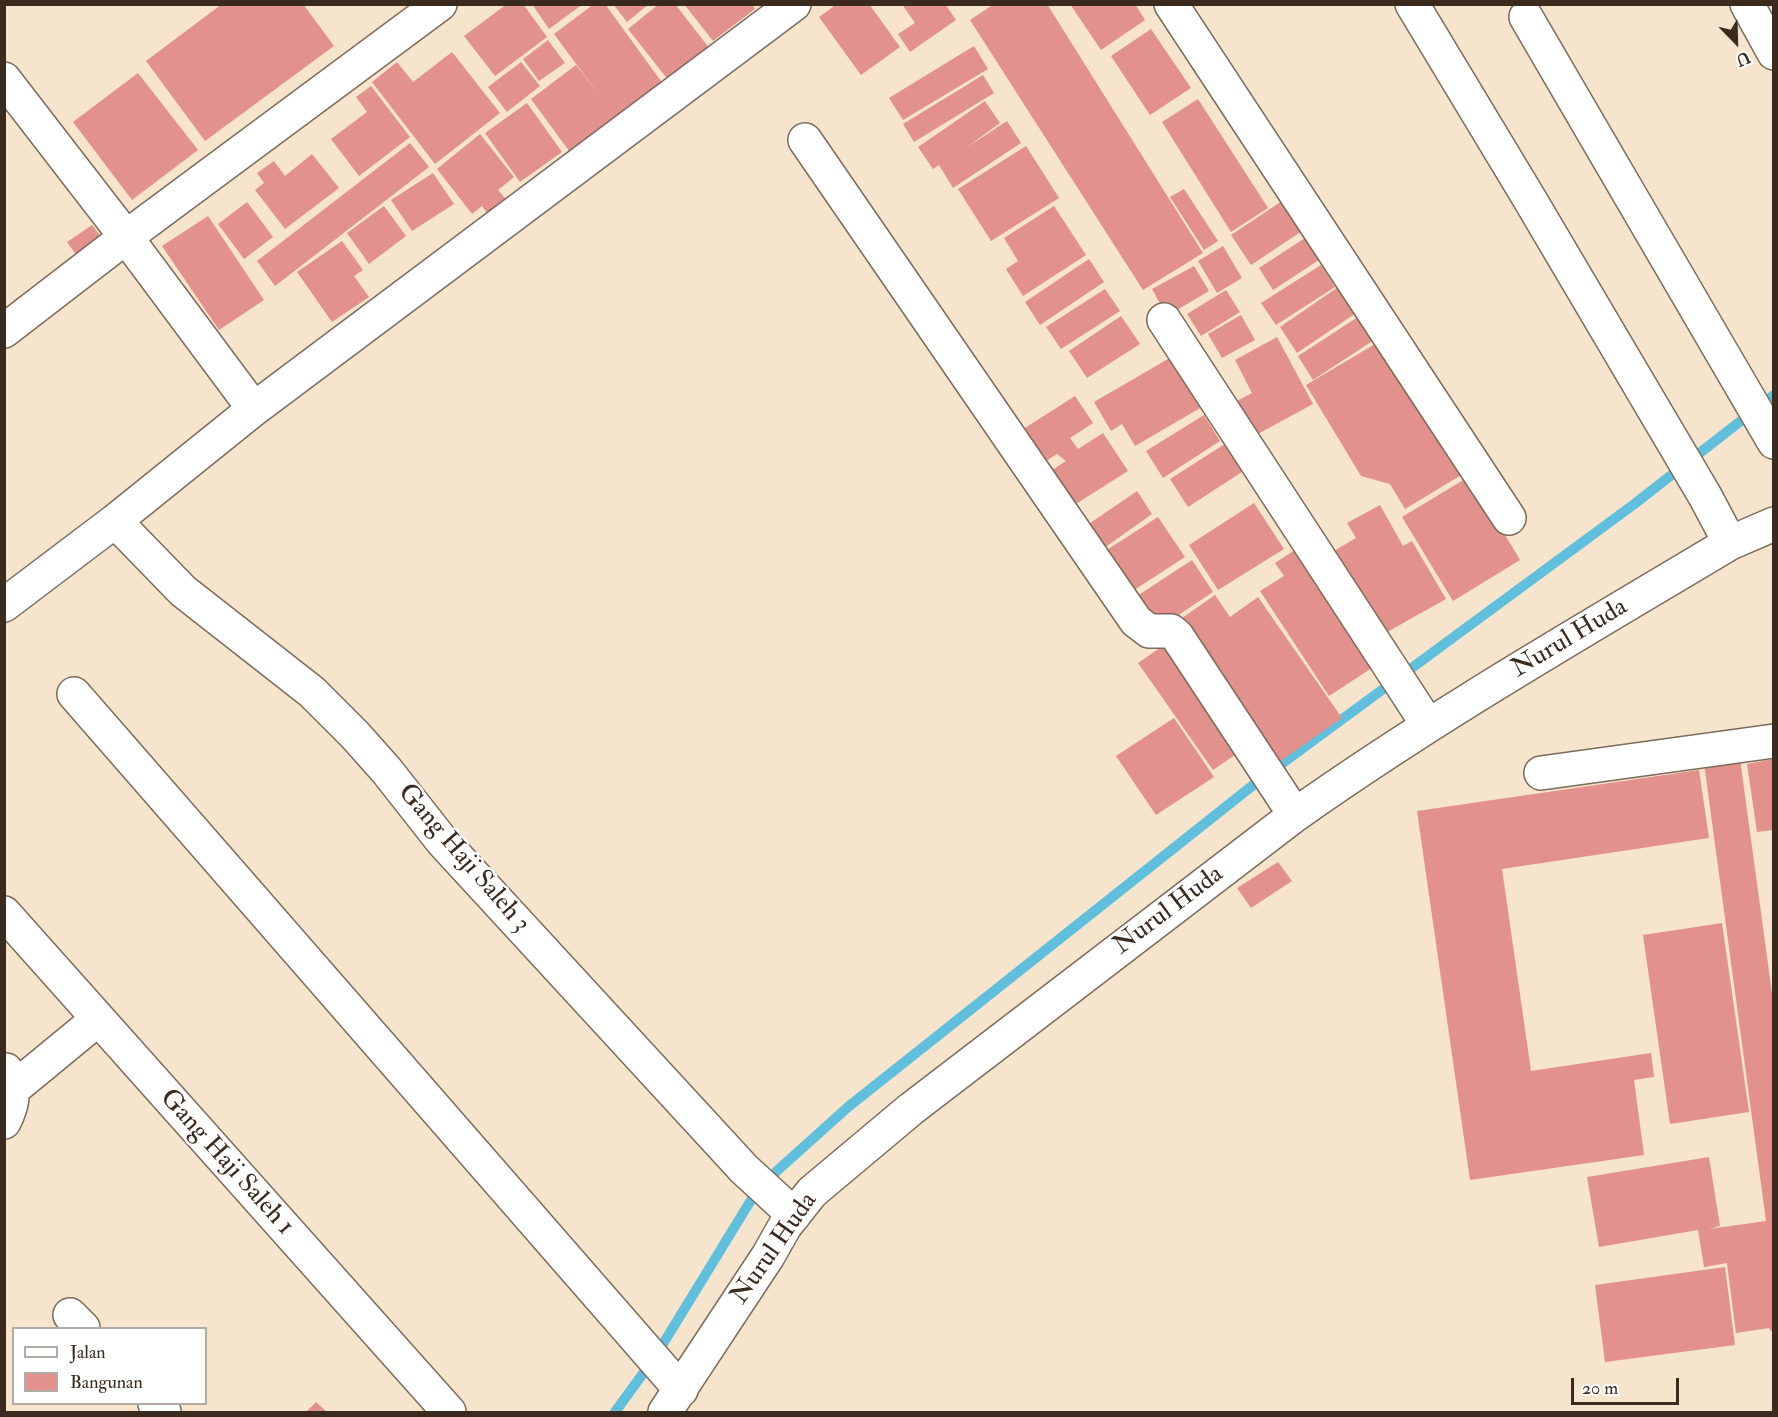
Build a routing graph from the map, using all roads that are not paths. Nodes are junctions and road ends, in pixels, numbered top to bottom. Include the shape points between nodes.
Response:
1 (440, 4) edge
2 (794, 4) edge
3 (1171, 4) edge
4 (1412, 4) edge
5 (1747, 4) edge
6 (1526, 17) dead end
7 (1773, 53) edge
8 (4, 79) edge
9 (805, 140) dead end
10 (126, 237) junction
11 (1164, 320) dead end
12 (4, 331) edge
13 (254, 409) junction
14 (1773, 442) edge
15 (1509, 518) dead end
16 (115, 521) junction
17 (1773, 524) edge
18 (1730, 543) junction
19 (4, 605) edge
20 (74, 694) dead end
21 (1423, 719) junction
22 (1773, 741) edge
23 (1541, 773) dead end
24 (1288, 806) junction
25 (4, 913) edge
26 (98, 1018) junction
27 (9, 1078) edge
28 (4, 1122) edge
29 (785, 1207) junction
30 (670, 1391) edge
31 (448, 1413) edge

1 - 10 street
2 - 13 street
3 - 15 street
4 - 18 street
5 - 7 street
6 - 14 street
8 - 10 street
9 - 24 street via 1136,621 1149,631 1177,636
10 - 12 street
10 - 13 street
11 - 21 street
13 - 16 street
16 - 19 street
16 - 29 street, Gang Haji Saleh 3 via 183,591 312,692 355,735 442,841 744,1169
17 - 18 street, Nurul Huda
18 - 21 street, Nurul Huda
20 - 30 street via 640,1344
21 - 24 street, Nurul Huda
22 - 23 street
24 - 29 street, Nurul Huda via 812,1192
25 - 26 street, Gang Haji Saleh 1
26 - 27 street
26 - 31 street, Gang Haji Saleh 1
27 - 28 street via 10,1111
29 - 30 street, Nurul Huda

